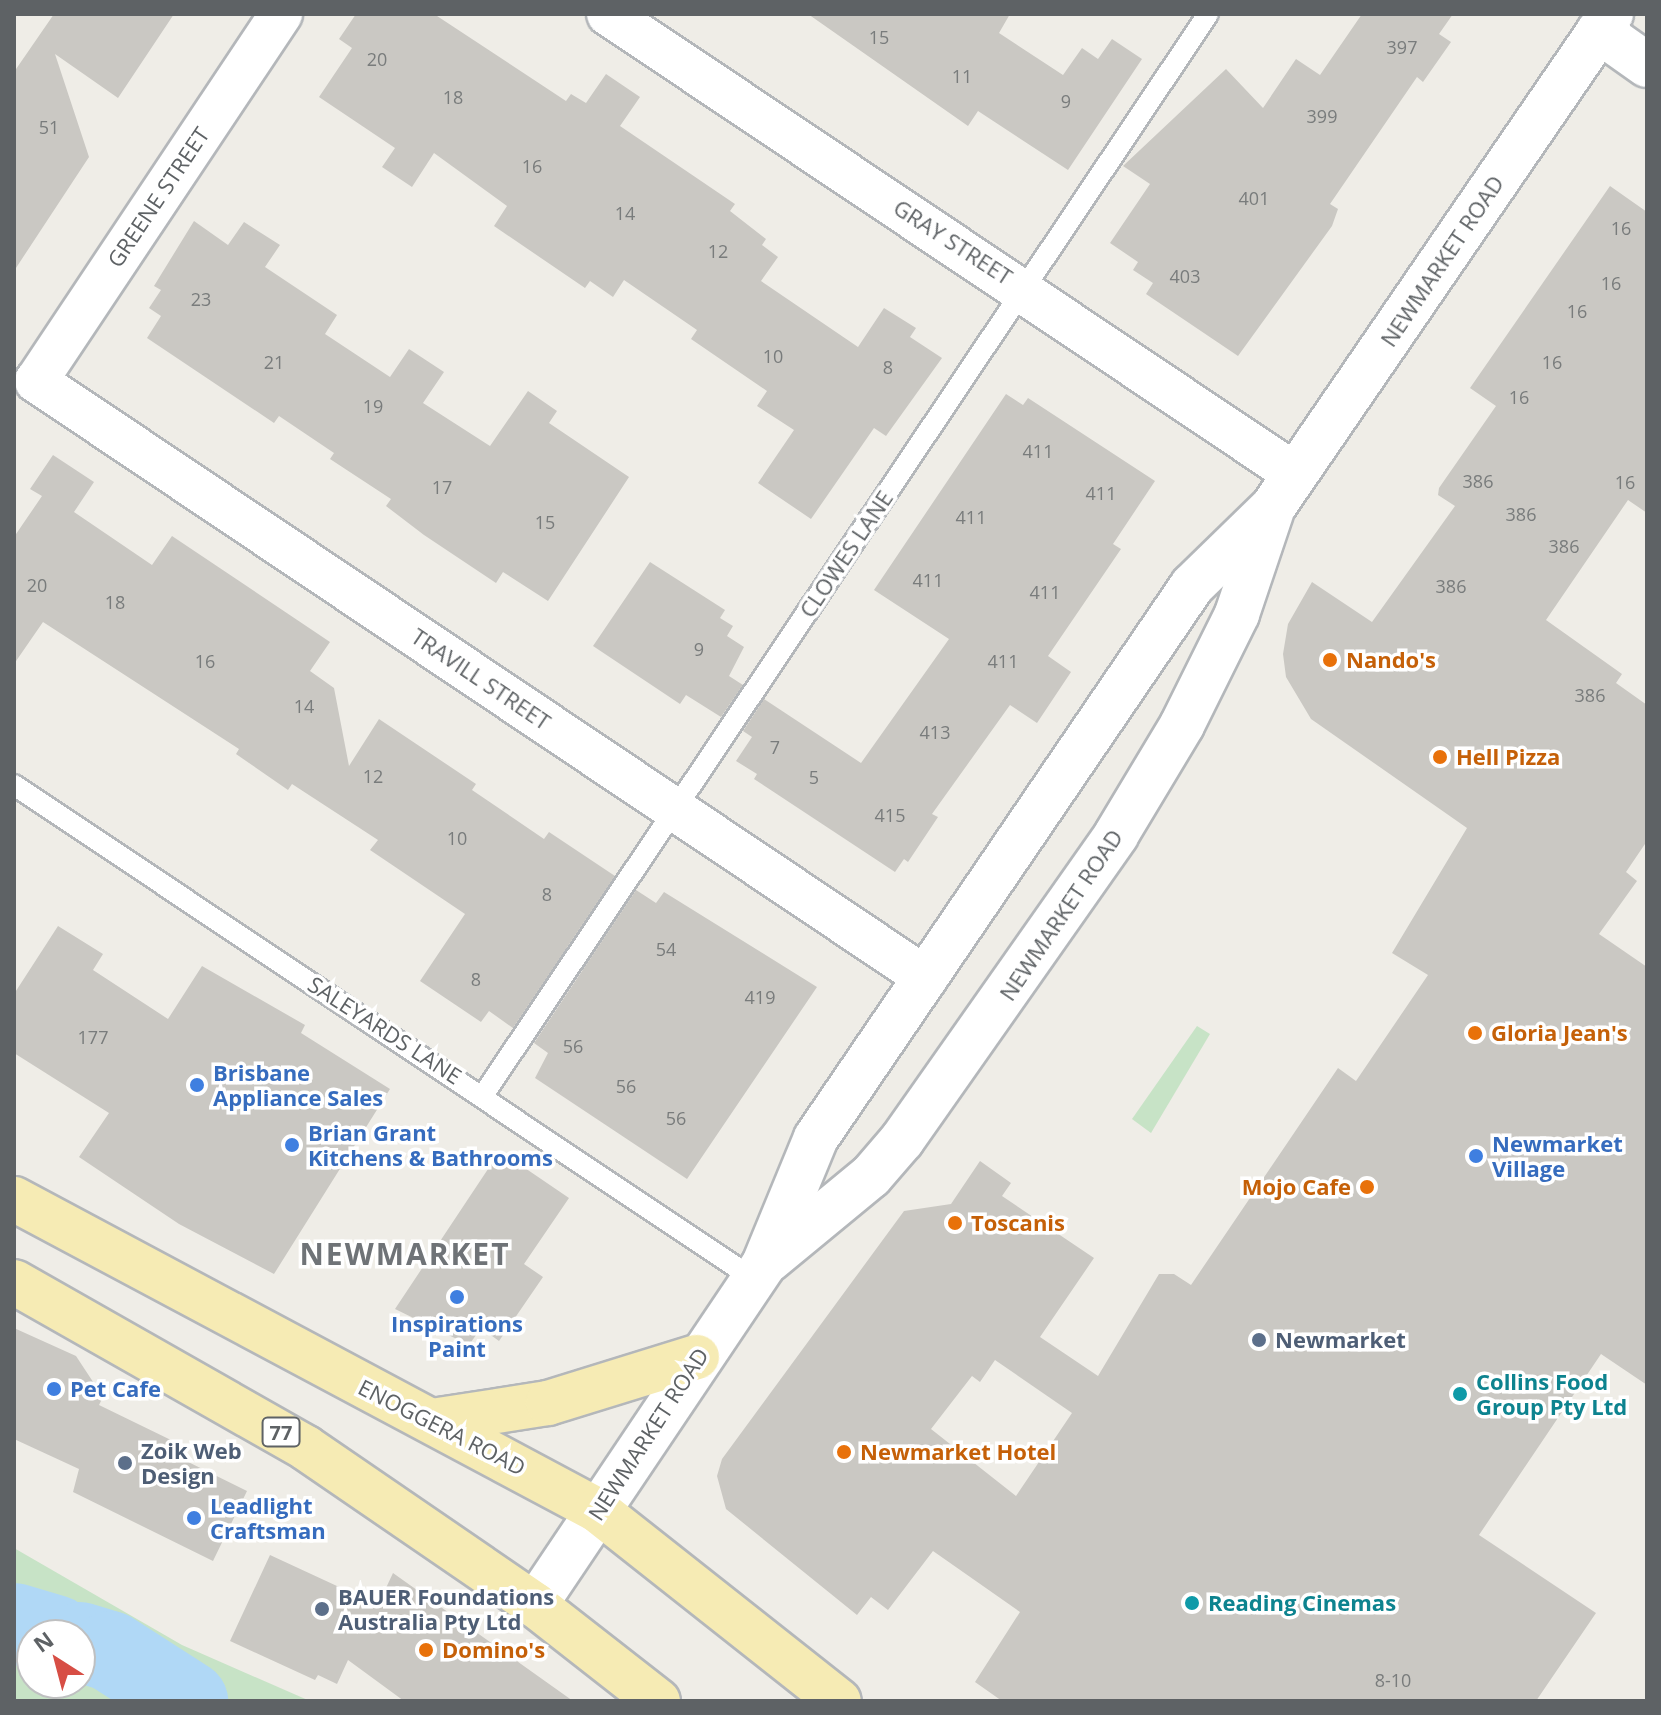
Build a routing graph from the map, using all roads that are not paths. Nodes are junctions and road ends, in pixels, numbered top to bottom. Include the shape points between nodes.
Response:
1 (281, 14) edge
2 (608, 14) edge
3 (1208, 14) edge
4 (1605, 22) edge
5 (1647, 65) edge
6 (1023, 289) junction
7 (36, 381) joint
8 (1284, 491) junction
9 (14, 785) edge
10 (674, 809) junction
11 (926, 978) junction
12 (484, 1094) junction
13 (14, 1199) edge
14 (759, 1272) junction
15 (14, 1282) edge
16 (697, 1357) junction
17 (432, 1421) junction
18 (597, 1510) junction
19 (535, 1605) junction
20 (658, 1701) edge
21 (839, 1701) edge

1 - 7 street, GREENE STREET
2 - 6 street, GRAY STREET
3 - 6 lane, CLOWES LANE
4 - 5 main road
4 - 8 main road, NEWMARKET ROAD
6 - 8 street, GRAY STREET
6 - 10 lane, CLOWES LANE
7 - 10 street, TRAVILL STREET
8 - 11 main road, NEWMARKET ROAD via 1192,586
8 - 14 main road, NEWMARKET ROAD via 1237,614 1182,725 1116,835 902,1140 871,1176
9 - 12 lane, SALEYARDS LANE
10 - 11 street, TRAVILL STREET
10 - 12 lane, CLOWES LANE
11 - 14 main road, NEWMARKET ROAD via 816,1138
12 - 14 lane, SALEYARDS LANE
13 - 17 main road, ENOGGERA ROAD
14 - 16 main road, NEWMARKET ROAD
15 - 19 main road, 77 via 253,1415
16 - 17 main road via 555,1401
16 - 18 main road, NEWMARKET ROAD
17 - 18 main road, ENOGGERA ROAD
18 - 19 main road, NEWMARKET ROAD
18 - 21 main road, ENOGGERA ROAD
19 - 20 main road, 77

